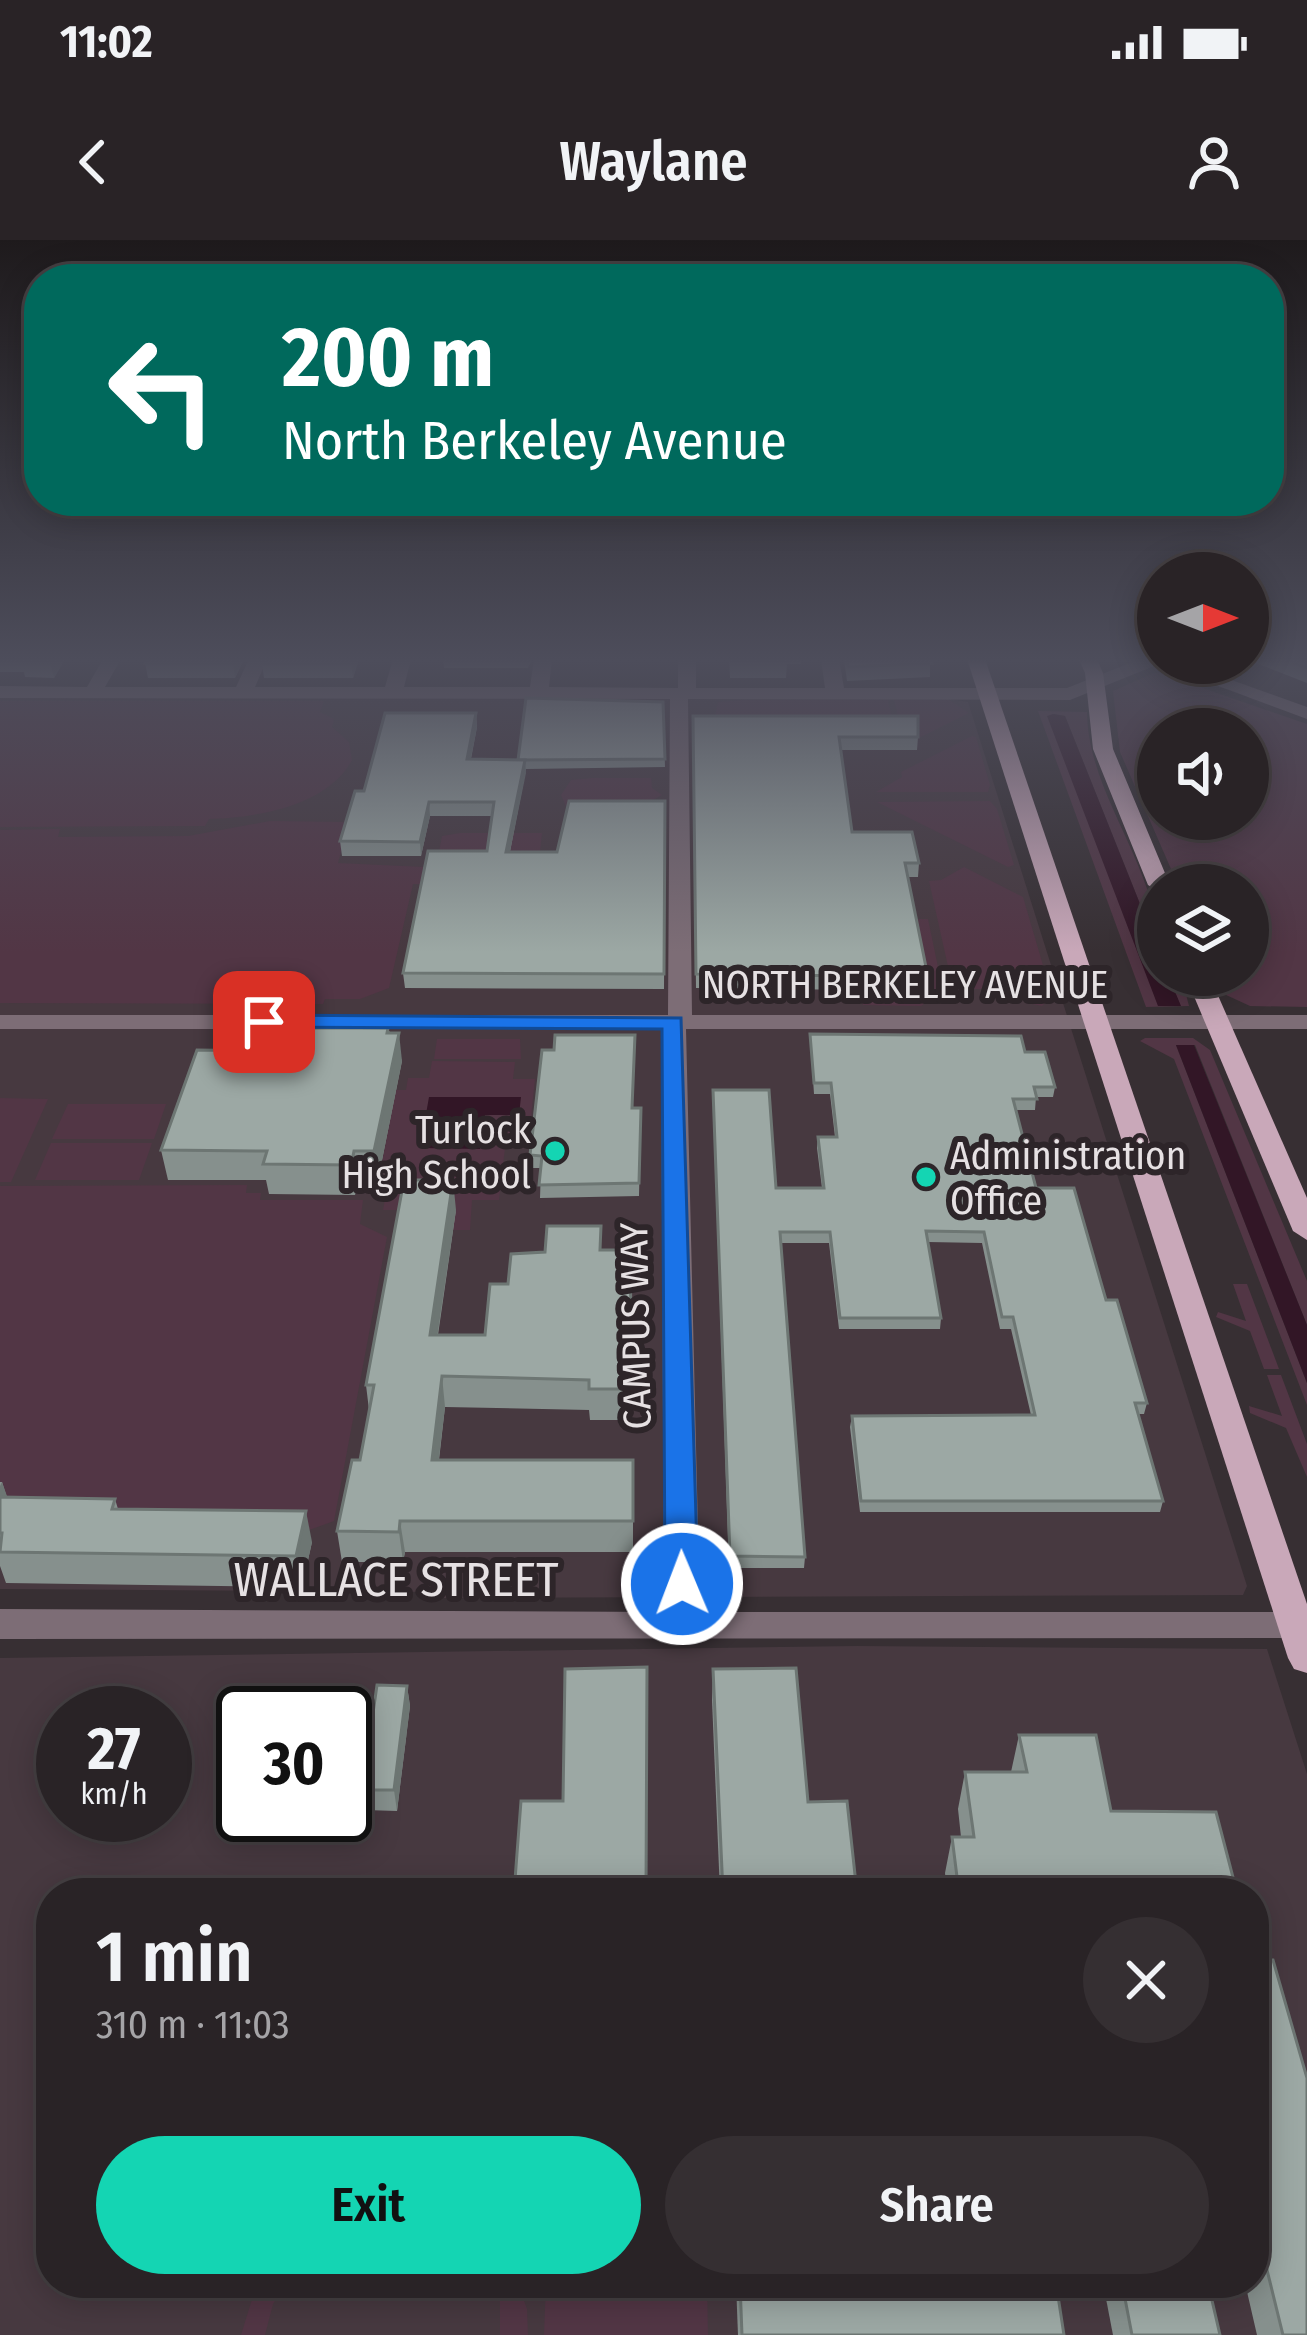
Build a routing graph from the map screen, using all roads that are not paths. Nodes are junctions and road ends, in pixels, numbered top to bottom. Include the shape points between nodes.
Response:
1 (682, 757) edge
2 (1008, 757) edge
3 (1105, 757) edge
4 (1150, 864) edge
5 (1206, 996) edge
6 (0, 1022) edge
7 (1094, 1022) junction
8 (1217, 1022) junction
9 (1307, 1022) edge
10 (677, 1023) junction
11 (1300, 1197) edge
12 (1307, 1231) edge
13 (0, 1624) edge
14 (682, 1628) junction
15 (1302, 1642) edge

1 - 10 street, CAMPUS WAY
2 - 7 main road
3 - 4 main road
5 - 8 main road
6 - 10 street, NORTH BERKELEY AVENUE
7 - 8 street, NORTH BERKELEY AVENUE
7 - 10 street, NORTH BERKELEY AVENUE
7 - 15 main road
8 - 9 street, NORTH BERKELEY AVENUE
8 - 11 main road
10 - 14 street, CAMPUS WAY
11 - 12 main road
13 - 14 street, WALLACE STREET
14 - 15 street, WALLACE STREET

